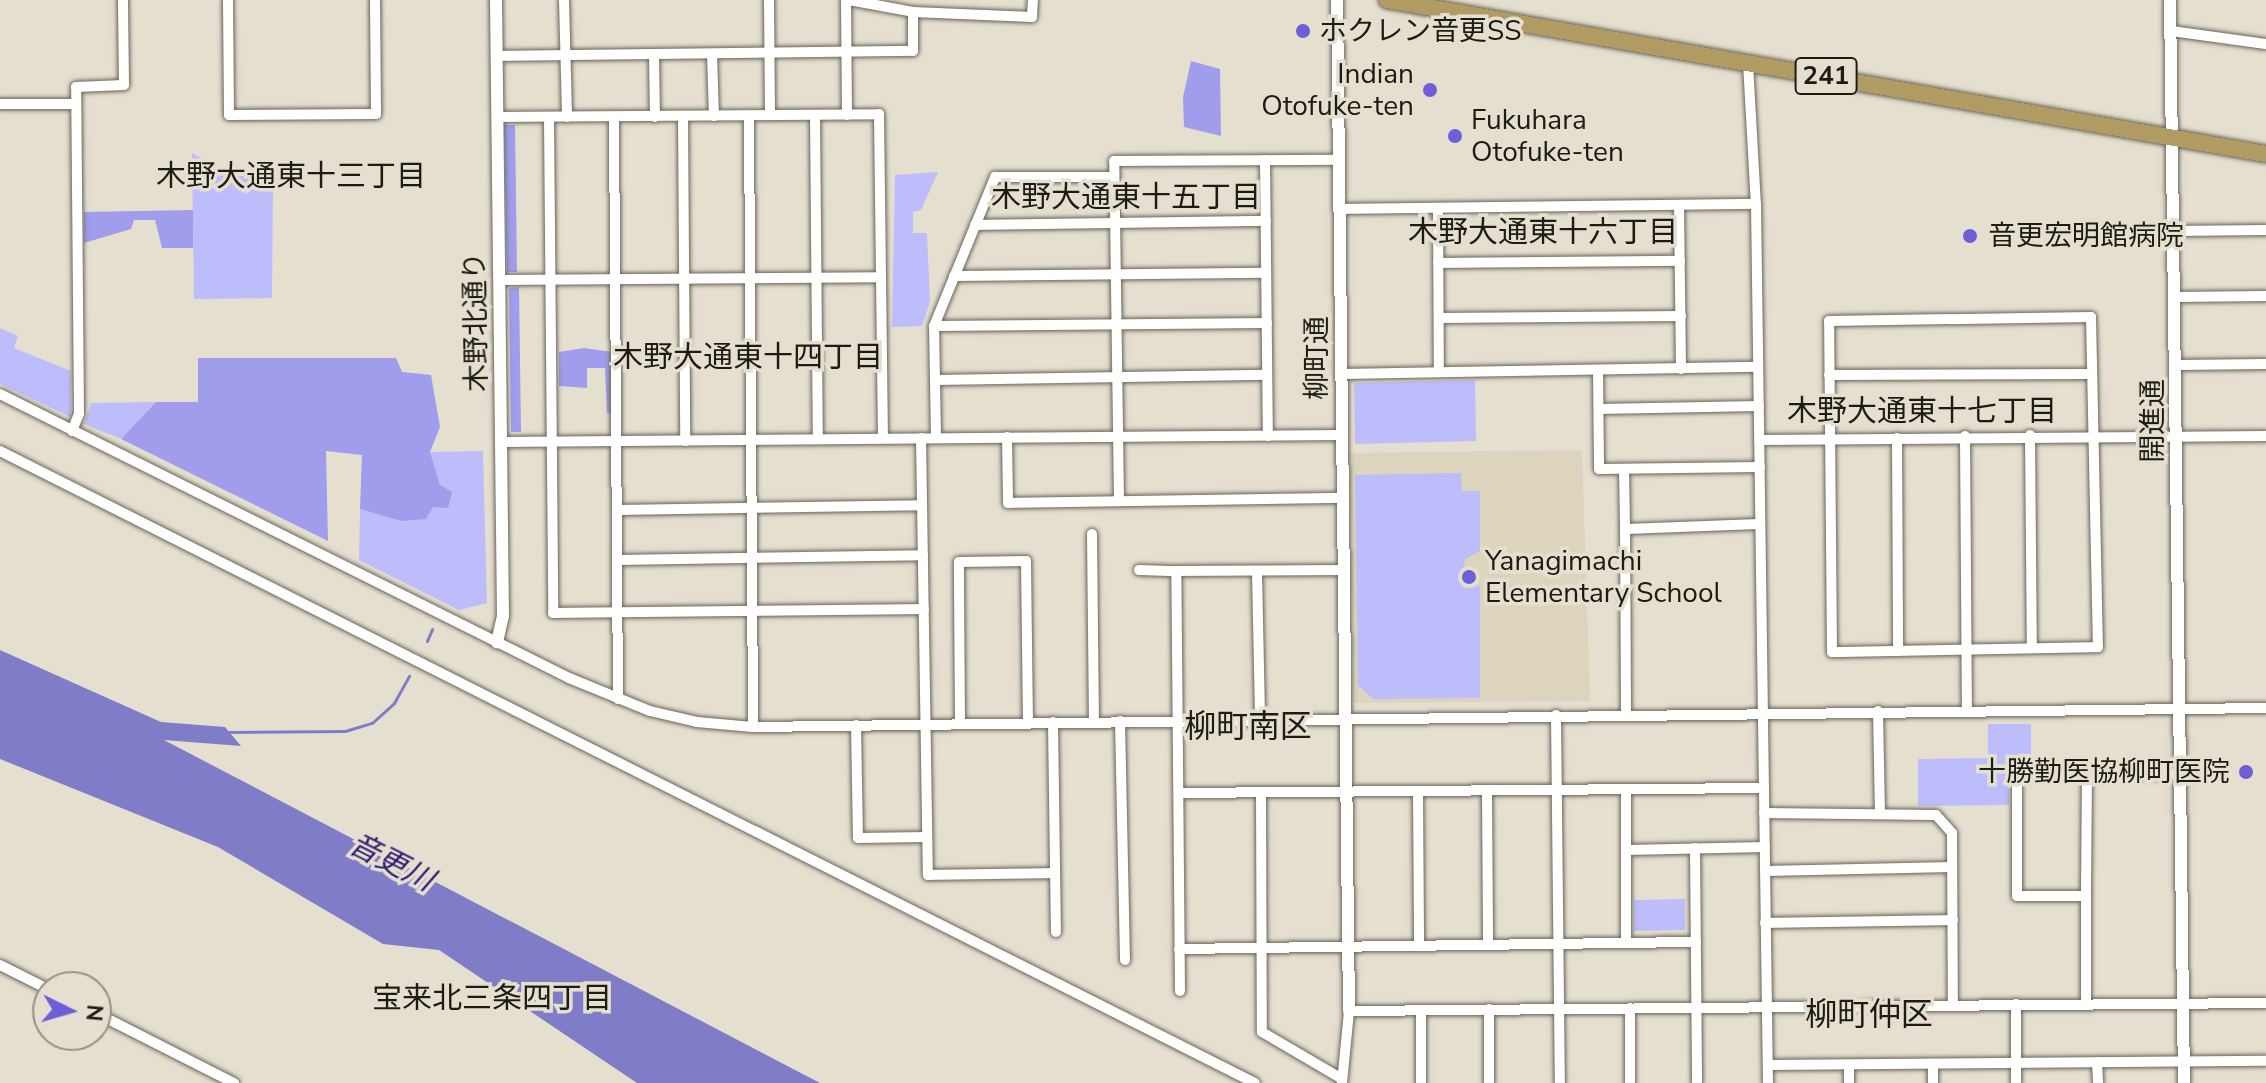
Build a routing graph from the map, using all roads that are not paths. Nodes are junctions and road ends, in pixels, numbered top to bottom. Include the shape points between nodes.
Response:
1 (123, 0) edge
2 (228, 0) edge
3 (375, 0) edge
4 (496, 0) edge
5 (564, 0) edge
6 (769, 0) edge
7 (848, 0) edge
8 (1033, 0) edge
9 (1337, 0) edge
10 (1387, 0) edge
11 (2170, 0) edge
12 (913, 12) junction
13 (2171, 31) junction
14 (2266, 44) edge
15 (846, 52) junction
16 (769, 53) junction
17 (712, 54) junction
18 (654, 55) junction
19 (496, 56) junction
20 (565, 56) junction
21 (1748, 63) junction
22 (0, 104) edge
23 (76, 104) junction
24 (770, 115) junction
25 (815, 115) junction
26 (847, 115) junction
27 (683, 116) junction
28 (714, 116) junction
29 (749, 116) junction
30 (497, 117) junction
31 (567, 117) junction
32 (614, 117) junction
33 (655, 117) junction
34 (549, 118) junction
35 (2172, 136) junction
36 (2266, 154) edge
37 (1265, 160) junction
38 (1338, 160) junction
39 (1114, 177) junction
40 (1756, 204) junction
41 (1679, 205) junction
42 (1438, 208) junction
43 (1339, 209) junction
44 (1266, 221) junction
45 (1115, 223) junction
46 (975, 225) junction
47 (2266, 230) edge
48 (2173, 231) junction
49 (1680, 261) junction
50 (1438, 263) junction
51 (1266, 273) junction
52 (1115, 274) junction
53 (954, 276) junction
54 (817, 277) junction
55 (881, 277) junction
56 (750, 278) junction
57 (616, 279) junction
58 (684, 279) junction
59 (499, 280) junction
60 (551, 280) junction
61 (2266, 296) edge
62 (2175, 297) junction
63 (1681, 316) junction
64 (1439, 318) junction
65 (1267, 323) junction
66 (1116, 324) junction
67 (934, 326) junction
68 (2266, 364) edge
69 (2177, 365) junction
70 (1758, 367) junction
71 (1681, 369) junction
72 (1598, 370) junction
73 (1439, 372) junction
74 (1342, 374) junction
75 (2092, 374) junction
76 (1267, 375) junction
77 (1829, 375) junction
78 (1117, 378) junction
79 (935, 380) junction
80 (0, 394) edge
81 (1759, 406) junction
82 (1599, 409) junction
83 (72, 431) junction
84 (1342, 435) junction
85 (2030, 435) junction
86 (2093, 435) junction
87 (1268, 436) junction
88 (1965, 436) junction
89 (2176, 436) junction
90 (2266, 436) edge
91 (1007, 437) junction
92 (1118, 437) junction
93 (883, 438) junction
94 (921, 438) junction
95 (936, 438) junction
96 (1897, 438) junction
97 (818, 439) junction
98 (1830, 439) junction
99 (751, 440) junction
100 (1759, 440) junction
101 (685, 441) junction
102 (501, 442) junction
103 (552, 442) junction
104 (617, 442) junction
105 (0, 451) edge
106 (1760, 467) junction
107 (1624, 469) junction
108 (1342, 498) junction
109 (1119, 501) junction
110 (922, 505) junction
111 (752, 508) junction
112 (617, 510) junction
113 (1760, 524) junction
114 (1625, 529) junction
115 (1092, 534) dead end
116 (923, 555) junction
117 (752, 558) junction
118 (617, 560) junction
119 (1139, 570) dead end
120 (1343, 570) junction
121 (1176, 571) junction
122 (1257, 572) junction
123 (924, 609) junction
124 (752, 611) junction
125 (618, 612) junction
126 (497, 642) junction
127 (2032, 648) junction
128 (1967, 650) junction
129 (1898, 651) junction
130 (618, 699) junction
131 (2178, 706) junction
132 (2266, 708) edge
133 (1967, 709) junction
134 (1878, 711) junction
135 (1763, 712) junction
136 (1626, 714) junction
137 (1556, 715) junction
138 (1346, 716) junction
139 (1260, 718) junction
140 (1177, 719) junction
141 (1094, 721) junction
142 (1120, 721) junction
143 (1053, 722) junction
144 (1028, 723) junction
145 (927, 724) junction
146 (960, 724) junction
147 (856, 725) junction
148 (753, 727) junction
149 (2179, 774) junction
150 (2087, 775) junction
151 (1764, 788) junction
152 (1626, 789) junction
153 (1557, 790) junction
154 (1418, 791) junction
155 (1487, 791) junction
156 (1261, 792) junction
157 (1346, 792) junction
158 (1179, 793) junction
159 (1764, 813) junction
160 (1880, 813) junction
161 (927, 837) junction
162 (1765, 847) junction
163 (1695, 848) junction
164 (1626, 850) junction
165 (1952, 867) junction
166 (1765, 871) junction
167 (1055, 873) junction
168 (2086, 896) junction
169 (1953, 920) junction
170 (1765, 923) junction
171 (1056, 932) dead end
172 (1696, 942) junction
173 (1626, 943) junction
174 (1558, 944) junction
175 (1419, 945) junction
176 (1488, 945) junction
177 (1348, 946) junction
178 (1262, 948) junction
179 (1179, 949) junction
180 (1125, 960) dead end
181 (0, 965) edge
182 (32, 981) edge
183 (1180, 991) dead end
184 (2266, 1003) edge
185 (1953, 1004) junction
186 (2016, 1004) junction
187 (2086, 1004) junction
188 (2183, 1005) junction
189 (1696, 1007) junction
190 (1766, 1007) junction
191 (1559, 1008) junction
192 (1630, 1008) junction
193 (1489, 1009) junction
194 (1349, 1011) junction
195 (1421, 1011) junction
196 (112, 1021) edge
197 (2183, 1061) junction
198 (2266, 1061) edge
199 (2097, 1062) junction
200 (2016, 1063) junction
201 (1768, 1065) junction
202 (1933, 1065) junction
203 (1849, 1067) junction
204 (1342, 1081) edge
205 (234, 1083) edge
206 (1255, 1083) edge
207 (1421, 1083) edge
208 (1489, 1083) edge
209 (1560, 1083) edge
210 (1630, 1083) edge
211 (1697, 1083) edge
212 (1768, 1083) edge
213 (1849, 1083) edge
214 (1933, 1083) edge
215 (2016, 1083) edge
216 (2098, 1083) edge
217 (2184, 1083) edge

1 - 23 street via 124,85 76,87
2 - 3 street via 229,115 376,114
4 - 19 street, 木野北通り
5 - 20 street
6 - 16 street
7 - 12 street
7 - 15 street
8 - 12 street via 1032,17
9 - 38 street, 柳町通
10 - 21 highway, 241
11 - 13 street, 開進通
12 - 15 street via 913,51
13 - 14 street
13 - 35 street, 開進通
15 - 16 street
15 - 26 street
16 - 17 street
16 - 24 street
17 - 18 street
17 - 28 street
18 - 20 street
18 - 33 street
19 - 20 street
19 - 30 street, 木野北通り
20 - 31 street
21 - 35 highway, 241
21 - 40 street
22 - 23 street
23 - 83 street via 79,414
24 - 25 street
24 - 29 street
25 - 26 street
25 - 54 street
26 - 55 street via 879,114
27 - 28 street
27 - 33 street
27 - 58 street
28 - 29 street
29 - 56 street
30 - 34 street
30 - 59 street, 木野北通り
31 - 32 street
31 - 34 street
32 - 33 street
32 - 57 street
34 - 60 street
35 - 36 highway, 241
35 - 48 street, 開進通
37 - 38 street
37 - 39 street via 1114,161
37 - 44 street
38 - 43 street, 柳町通
39 - 45 street
39 - 46 street via 995,177
40 - 41 street
40 - 70 street
41 - 42 street
41 - 49 street
42 - 43 street
42 - 50 street
43 - 74 street, 柳町通
44 - 45 street
44 - 51 street
45 - 46 street
45 - 52 street
46 - 53 street
47 - 48 street
48 - 62 street, 開進通
49 - 50 street
49 - 63 street
50 - 64 street
51 - 52 street
51 - 65 street
52 - 53 street
52 - 66 street
53 - 67 street
54 - 55 street
54 - 56 street
54 - 97 street
55 - 93 street
56 - 58 street
56 - 99 street
57 - 58 street
57 - 60 street
57 - 104 street
58 - 101 street
59 - 60 street
59 - 102 street, 木野北通り
60 - 103 street
61 - 62 street
62 - 69 street, 開進通
63 - 64 street
63 - 71 street
64 - 73 street
65 - 66 street
65 - 76 street
66 - 67 street
66 - 78 street
67 - 79 street
68 - 69 street
69 - 89 street, 開進通
70 - 71 street
70 - 81 street
71 - 72 street
72 - 73 street
72 - 82 street
73 - 74 street
74 - 84 street, 柳町通
75 - 77 street
75 - 77 street via 2091,317 1829,321
75 - 86 street
76 - 78 street
76 - 87 street
77 - 98 street
78 - 79 street
78 - 92 street
79 - 95 street
80 - 83 street
81 - 82 street
81 - 100 street
82 - 107 street via 1599,469
83 - 126 street
84 - 87 street
84 - 108 street, 柳町通
85 - 86 street
85 - 88 street
85 - 127 street
86 - 89 street
86 - 127 street via 2098,647
87 - 92 street
88 - 96 street
88 - 128 street
89 - 90 street
89 - 131 street, 開進通
91 - 92 street
91 - 95 street
91 - 109 street via 1008,503
92 - 109 street
93 - 94 street
93 - 97 street
94 - 95 street
94 - 110 street
96 - 98 street
96 - 129 street
97 - 99 street
98 - 100 street
98 - 129 street via 1832,652
99 - 101 street
99 - 111 street
100 - 106 street
101 - 104 street
102 - 103 street
102 - 126 street, 木野北通り via 503,616
103 - 104 street
103 - 125 street via 553,613
104 - 112 street
105 - 206 street
106 - 107 street
106 - 113 street
107 - 114 street
108 - 109 street
108 - 120 street, 柳町通
110 - 111 street
110 - 116 street
111 - 112 street
111 - 117 street
112 - 118 street
113 - 114 street
113 - 135 street
114 - 136 street
115 - 141 street
116 - 117 street
116 - 123 street
117 - 118 street
117 - 124 street
118 - 125 street
119 - 121 street
120 - 122 street
120 - 138 street, 柳町通
121 - 122 street
121 - 140 street
122 - 139 street
123 - 124 street
123 - 145 street
124 - 125 street
124 - 148 street
125 - 130 street
126 - 130 street
127 - 128 street
128 - 129 street
128 - 133 street
130 - 148 street via 697,722
131 - 132 street
131 - 133 street
131 - 149 street, 開進通
133 - 134 street
134 - 135 street
134 - 160 street
135 - 136 street
135 - 151 street
136 - 137 street
137 - 138 street
137 - 153 street
138 - 139 street
138 - 157 street, 柳町通
139 - 140 street
140 - 142 street
140 - 158 street
141 - 142 street
141 - 143 street
142 - 180 street
143 - 144 street
143 - 167 street
144 - 146 street
144 - 146 street via 1026,561 959,562
145 - 146 street
145 - 147 street
145 - 161 street
147 - 148 street
147 - 161 street via 858,838
149 - 150 street
149 - 188 street, 開進通
150 - 168 street
150 - 168 street via 2017,775 2017,896
151 - 152 street
151 - 159 street
152 - 153 street
152 - 164 street
153 - 155 street
153 - 174 street
154 - 155 street
154 - 157 street
154 - 175 street
155 - 176 street
156 - 157 street
156 - 158 street
156 - 178 street
157 - 177 street, 柳町通
158 - 179 street
159 - 160 street
159 - 162 street
160 - 165 street via 1936,815 1952,833
161 - 167 street via 928,875
162 - 163 street
162 - 166 street
163 - 164 street
163 - 172 street
164 - 173 street
165 - 166 street
165 - 169 street
166 - 170 street
167 - 171 street
168 - 187 street
169 - 170 street
169 - 185 street
170 - 190 street
172 - 173 street
172 - 189 street
173 - 174 street
174 - 176 street
174 - 191 street
175 - 176 street
175 - 177 street
177 - 178 street
177 - 194 street, 柳町通
178 - 179 street
178 - 204 street via 1262,1032
179 - 183 street
181 - 182 street
184 - 188 street
185 - 186 street
185 - 190 street
186 - 187 street
186 - 200 street
187 - 188 street
188 - 197 street, 開進通
189 - 190 street
189 - 192 street
189 - 211 street
190 - 201 street
191 - 192 street
191 - 193 street
191 - 209 street
192 - 210 street
193 - 195 street
193 - 208 street
194 - 195 street
194 - 204 street
195 - 207 street
196 - 205 street
197 - 198 street
197 - 199 street
197 - 217 street, 開進通
199 - 200 street
199 - 216 street
200 - 202 street
200 - 215 street
201 - 203 street
201 - 212 street
202 - 203 street
202 - 214 street
203 - 213 street

